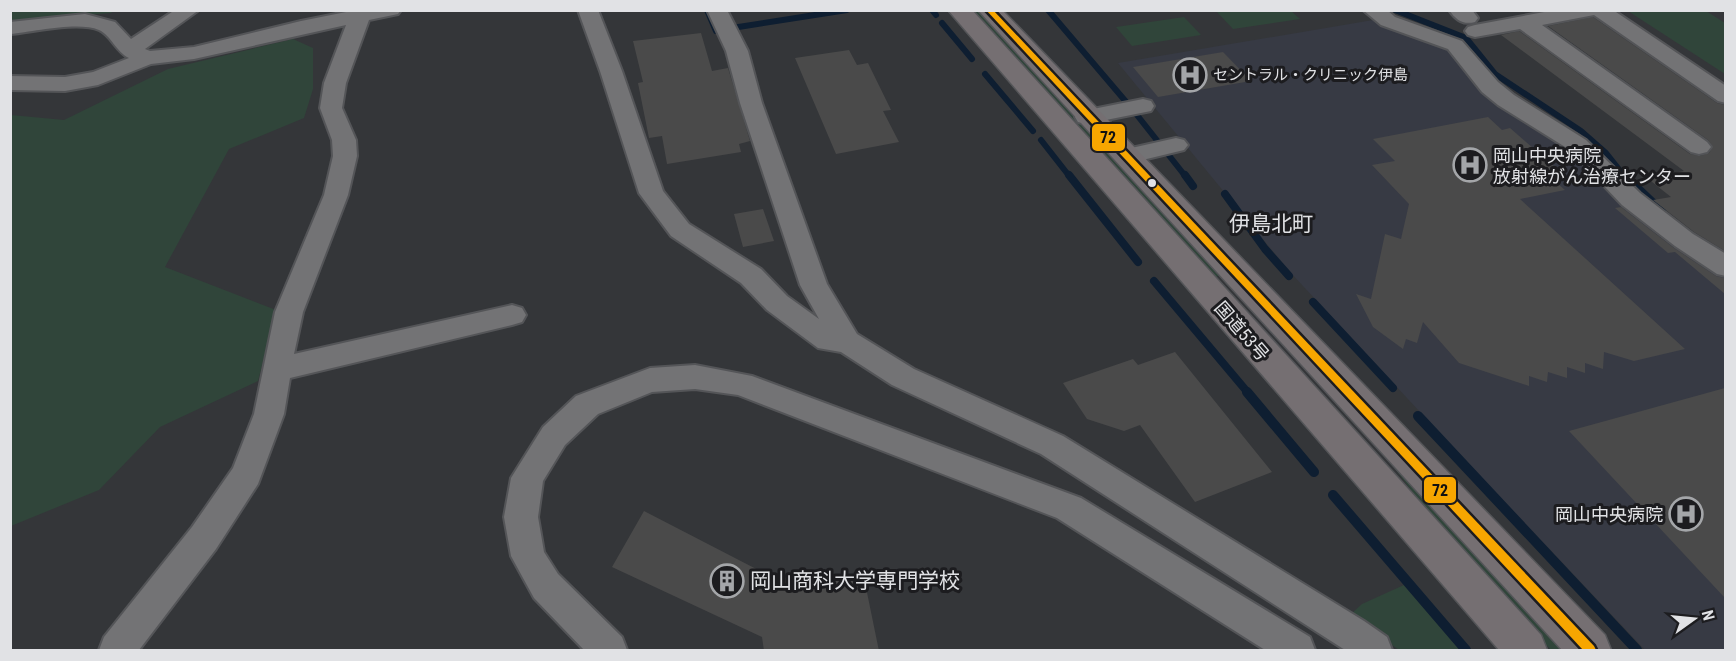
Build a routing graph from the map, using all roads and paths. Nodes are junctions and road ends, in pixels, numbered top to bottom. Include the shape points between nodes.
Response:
1 (123, 10) edge
2 (189, 10) edge
3 (391, 10) edge
4 (588, 10) edge
5 (717, 10) edge
6 (959, 10) edge
7 (989, 10) edge
8 (1373, 10) edge
9 (1591, 10) edge
10 (1599, 10) edge
11 (361, 13) edge
12 (1467, 20) edge
13 (1524, 22) junction
14 (108, 26) junction
15 (10, 28) edge
16 (138, 54) junction
17 (10, 83) edge
18 (1725, 96) edge
19 (1135, 108) dead end
20 (1086, 117) junction
21 (1167, 147) dead end
22 (1699, 147) dead end
23 (1126, 156) junction
24 (1725, 267) edge
25 (1260, 297) junction
26 (1221, 308) junction
27 (512, 315) dead end
28 (847, 342) junction
29 (276, 370) junction
30 (117, 651) edge
31 (609, 651) edge
32 (1297, 651) edge
33 (1374, 651) edge
34 (1526, 651) edge
35 (1590, 651) edge

1 - 14 street
2 - 16 street
3 - 11 street
4 - 28 street via 651,193 680,230 751,276 777,303 828,340
5 - 28 street via 737,51 814,285
6 - 26 highway, 国道53号
7 - 20 highway, 国道53号
8 - 24 street via 1388,21 1455,45 1490,87 1578,145 1631,199
9 - 13 street
10 - 18 street
11 - 16 street via 194,52
11 - 29 street via 331,108 344,140 345,156 338,185 289,312
12 - 13 street
13 - 22 street
14 - 15 street via 84,20
14 - 16 street
16 - 17 street via 98,78 65,84
19 - 20 street
20 - 23 highway, 国道53号
21 - 23 street
23 - 25 highway, 国道53号
25 - 26 street
25 - 35 highway, 国道53号
26 - 34 highway, 国道53号
27 - 29 street
28 - 33 street via 903,377 1052,445 1352,633
29 - 30 street via 269,414 246,474 204,538
31 - 32 street via 546,586 528,556 521,517 527,478 554,436 587,405 650,380 695,377 741,384 1069,508

